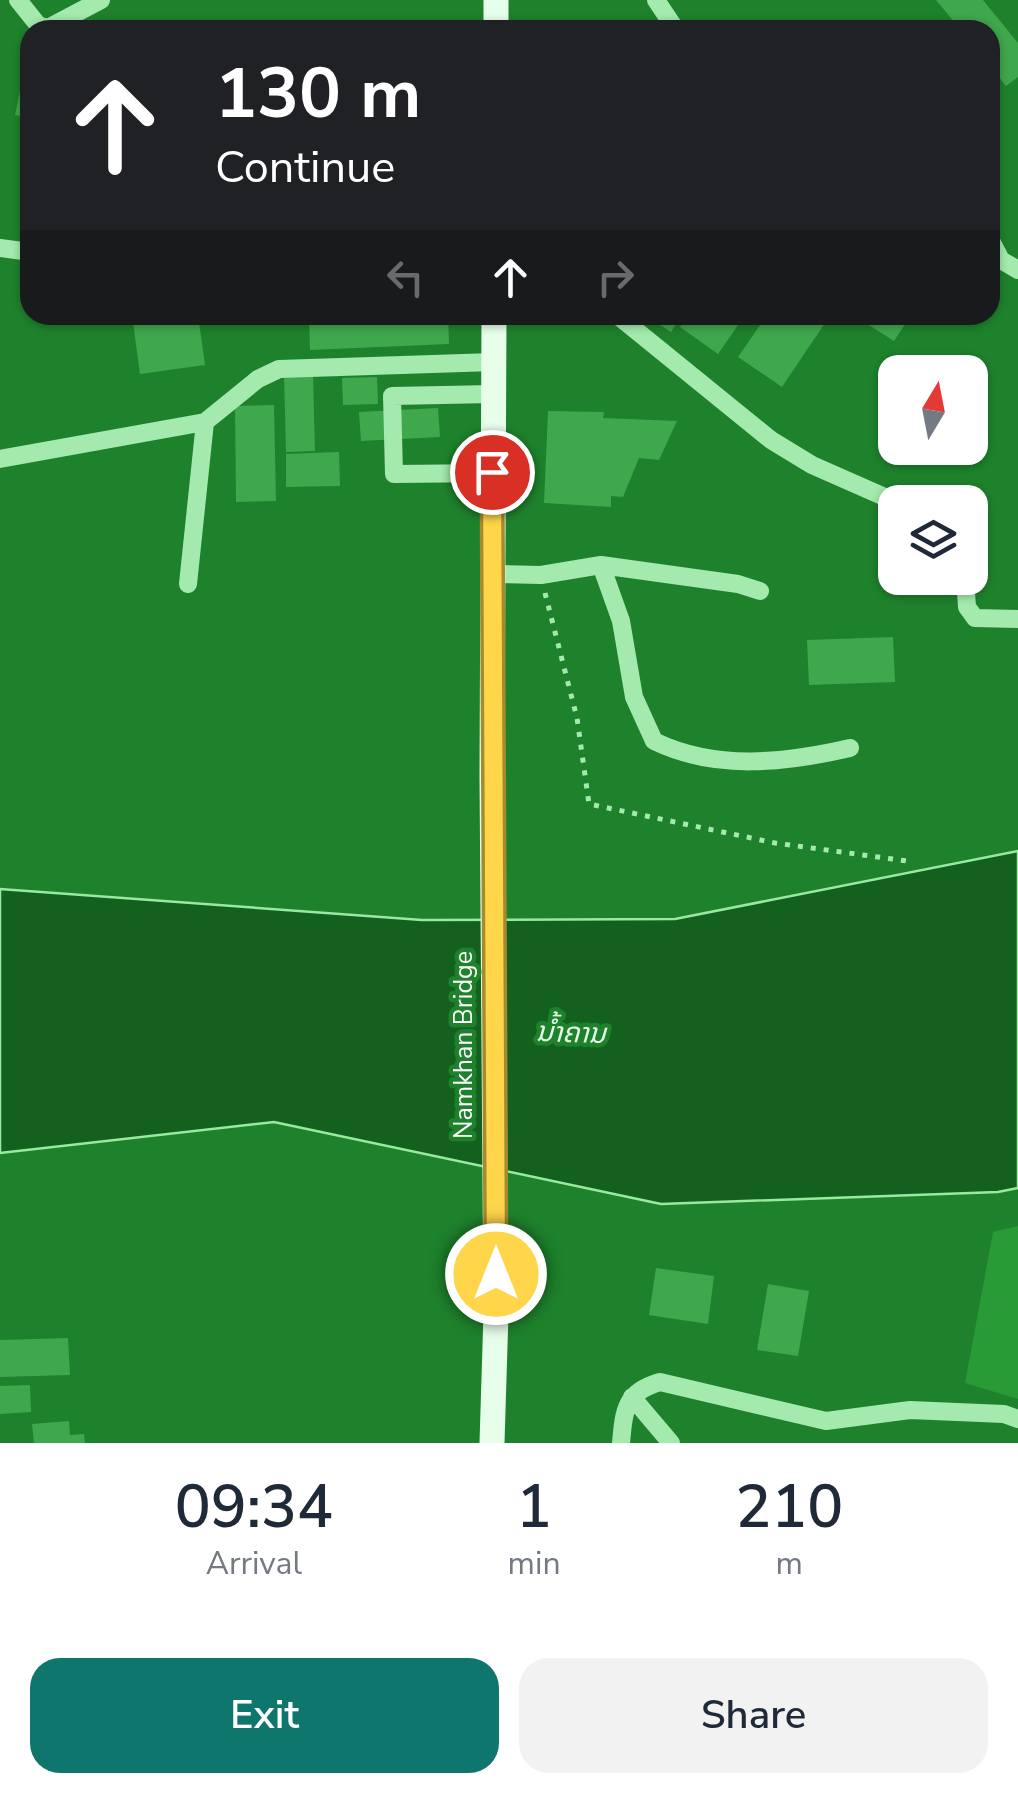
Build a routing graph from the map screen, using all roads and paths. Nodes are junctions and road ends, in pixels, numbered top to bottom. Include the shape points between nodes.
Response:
1 (18, 0) edge
2 (101, 0) edge
3 (34, 20) edge
4 (63, 20) edge
5 (494, 325) edge
6 (629, 325) edge
7 (494, 362) junction
8 (494, 394) junction
9 (205, 422) junction
10 (0, 458) edge
11 (492, 472) junction
12 (878, 494) edge
13 (600, 565) junction
14 (492, 574) junction
15 (188, 584) dead end
16 (760, 590) dead end
17 (967, 595) edge
18 (1018, 619) edge
19 (850, 748) dead end
20 (632, 1397) junction
21 (1018, 1418) edge
22 (492, 1443) edge
23 (621, 1443) edge
24 (671, 1443) edge

1 - 3 street
2 - 4 street
5 - 7 main road, Namkhan Bridge
6 - 12 street via 771,440
7 - 8 main road, Namkhan Bridge
7 - 9 street via 279,369
8 - 11 main road, Namkhan Bridge
8 - 11 street via 392,396 394,474
9 - 10 street
9 - 15 street
11 - 14 main road, Namkhan Bridge
13 - 14 street via 541,576
13 - 16 street
13 - 19 street via 621,621 634,698 654,742 718,762
14 - 22 main road, Namkhan Bridge
17 - 18 street via 975,618
20 - 21 street via 660,1382 826,1420 910,1410
20 - 23 street
20 - 24 street

